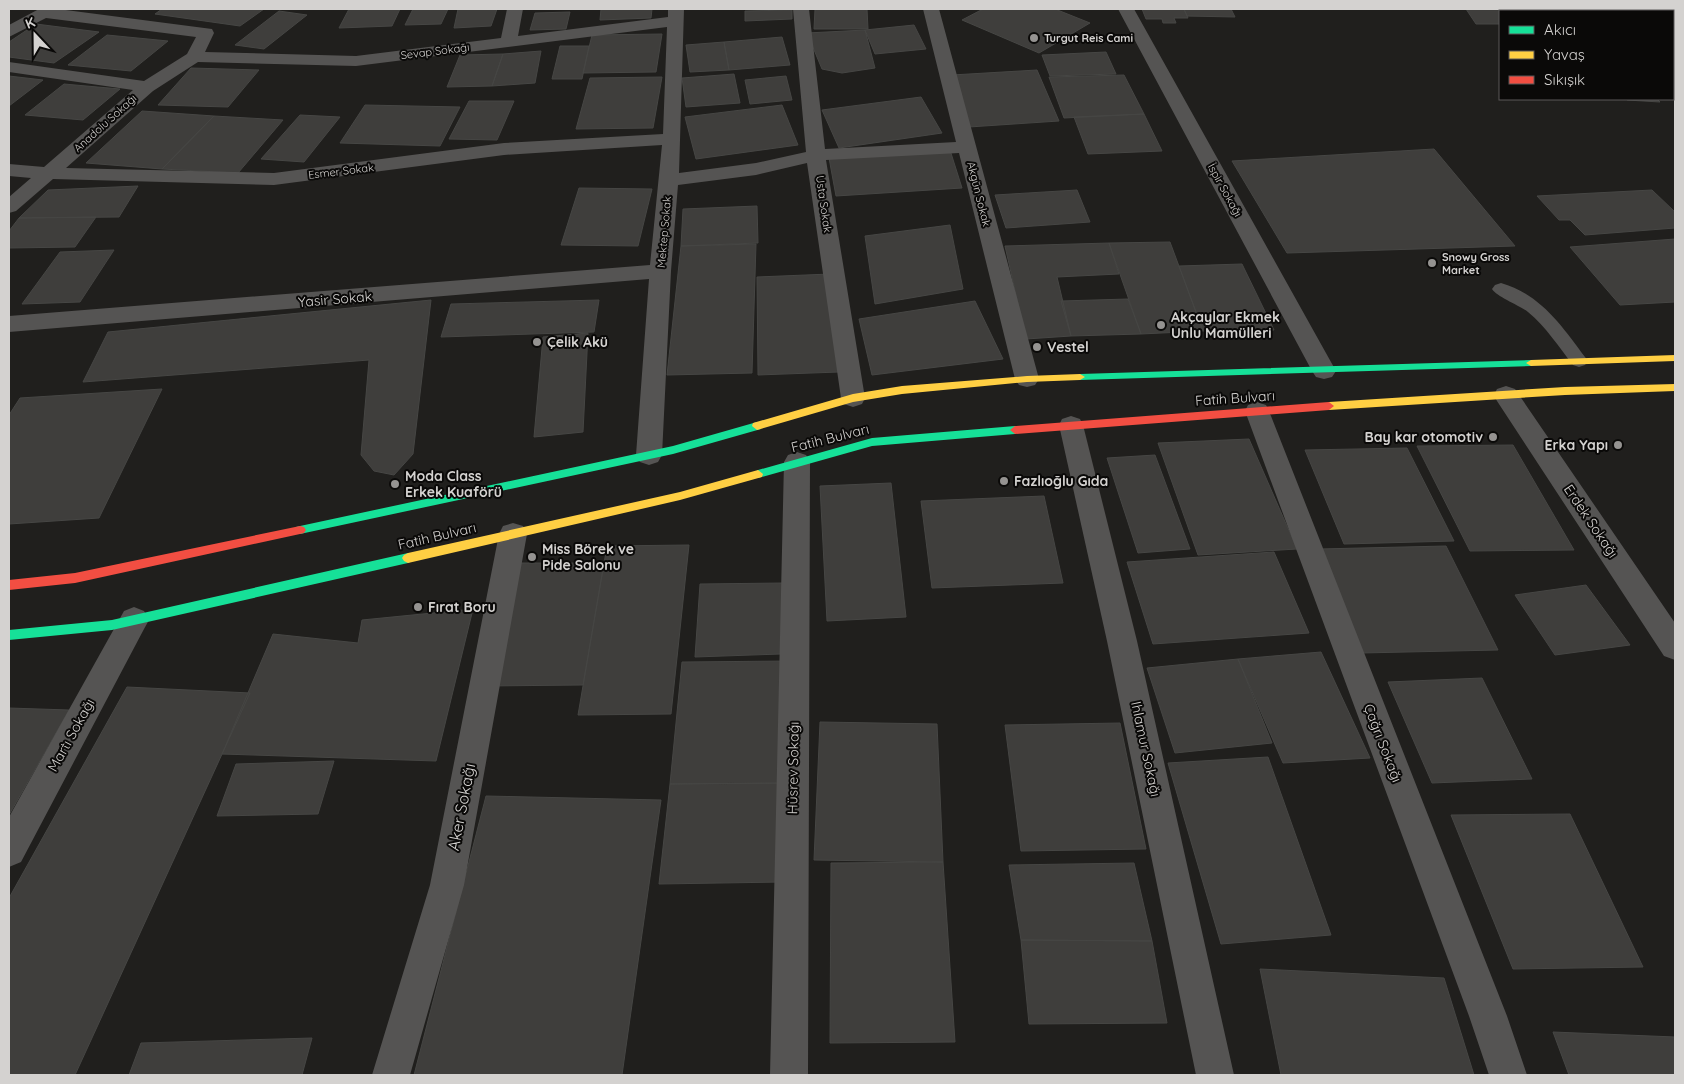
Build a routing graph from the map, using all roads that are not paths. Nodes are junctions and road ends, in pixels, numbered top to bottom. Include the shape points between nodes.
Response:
1 (515, 9) edge
2 (801, 9) edge
3 (931, 9) edge
4 (1126, 9) edge
5 (47, 11) edge
6 (676, 15) edge
7 (9, 32) edge
8 (509, 42) junction
9 (198, 50) junction
10 (9, 67) edge
11 (147, 87) junction
12 (672, 138) junction
13 (967, 147) junction
14 (816, 155) junction
15 (9, 170) edge
16 (49, 173) junction
17 (668, 180) junction
18 (9, 207) edge
19 (660, 271) junction
20 (1502, 290) dead end
21 (9, 324) edge
22 (1675, 358) edge
23 (1579, 361) junction
24 (1324, 370) junction
25 (1027, 380) junction
26 (1674, 389) edge
27 (1506, 395) junction
28 (853, 398) junction
29 (1257, 411) junction
30 (1072, 424) junction
31 (649, 455) junction
32 (797, 462) junction
33 (513, 534) junction
34 (9, 585) edge
35 (134, 620) junction
36 (9, 635) edge
37 (1675, 647) edge
38 (9, 850) edge
39 (391, 1075) edge
40 (789, 1075) edge
41 (1214, 1075) edge
42 (1508, 1075) edge

1 - 8 street
2 - 14 street, Usta Sokak
3 - 13 street, Akgün Sokak
4 - 24 street, İspir Sokağı
5 - 7 street
5 - 9 street via 206,33
6 - 8 street, Sevap Sokağı
6 - 12 street, Mektep Sokak
8 - 9 street, Sevap Sokağı via 356,61
9 - 11 street, Anadolu Sokağı
10 - 11 street
11 - 16 street, Anadolu Sokağı
12 - 16 street, Esmer Sokak via 504,149 274,179
12 - 17 street, Mektep Sokak
13 - 14 street
13 - 25 street, Akgün Sokak
14 - 17 street via 756,169
14 - 28 street, Usta Sokak
15 - 16 street, Esmer Sokak
16 - 18 street, Anadolu Sokağı
17 - 19 street, Mektep Sokak
19 - 21 street, Yasir Sokak
19 - 31 street, Mektep Sokak
20 - 23 lane via 1518,295 1538,309
22 - 23 main road, Fatih Bulvarı
23 - 24 main road, Fatih Bulvarı
24 - 25 main road, Fatih Bulvarı
25 - 28 main road, Fatih Bulvarı via 902,390
26 - 27 main road, Fatih Bulvarı
27 - 29 main road, Fatih Bulvarı
27 - 37 street, Erdek Sokağı
28 - 31 main road, Fatih Bulvarı
29 - 30 main road, Fatih Bulvarı
29 - 42 street, Çağrı Sokağı
30 - 32 main road, Fatih Bulvarı via 872,442
30 - 41 street, Ihlamur Sokağı
31 - 34 main road, Fatih Bulvarı via 75,578
32 - 33 main road, Fatih Bulvarı via 680,496
32 - 40 street, Hüsrev Sokağı
33 - 35 main road, Fatih Bulvarı
33 - 39 street, Aker Sokağı via 446,885
35 - 36 main road, Fatih Bulvarı
35 - 38 street, Martı Sokağı

